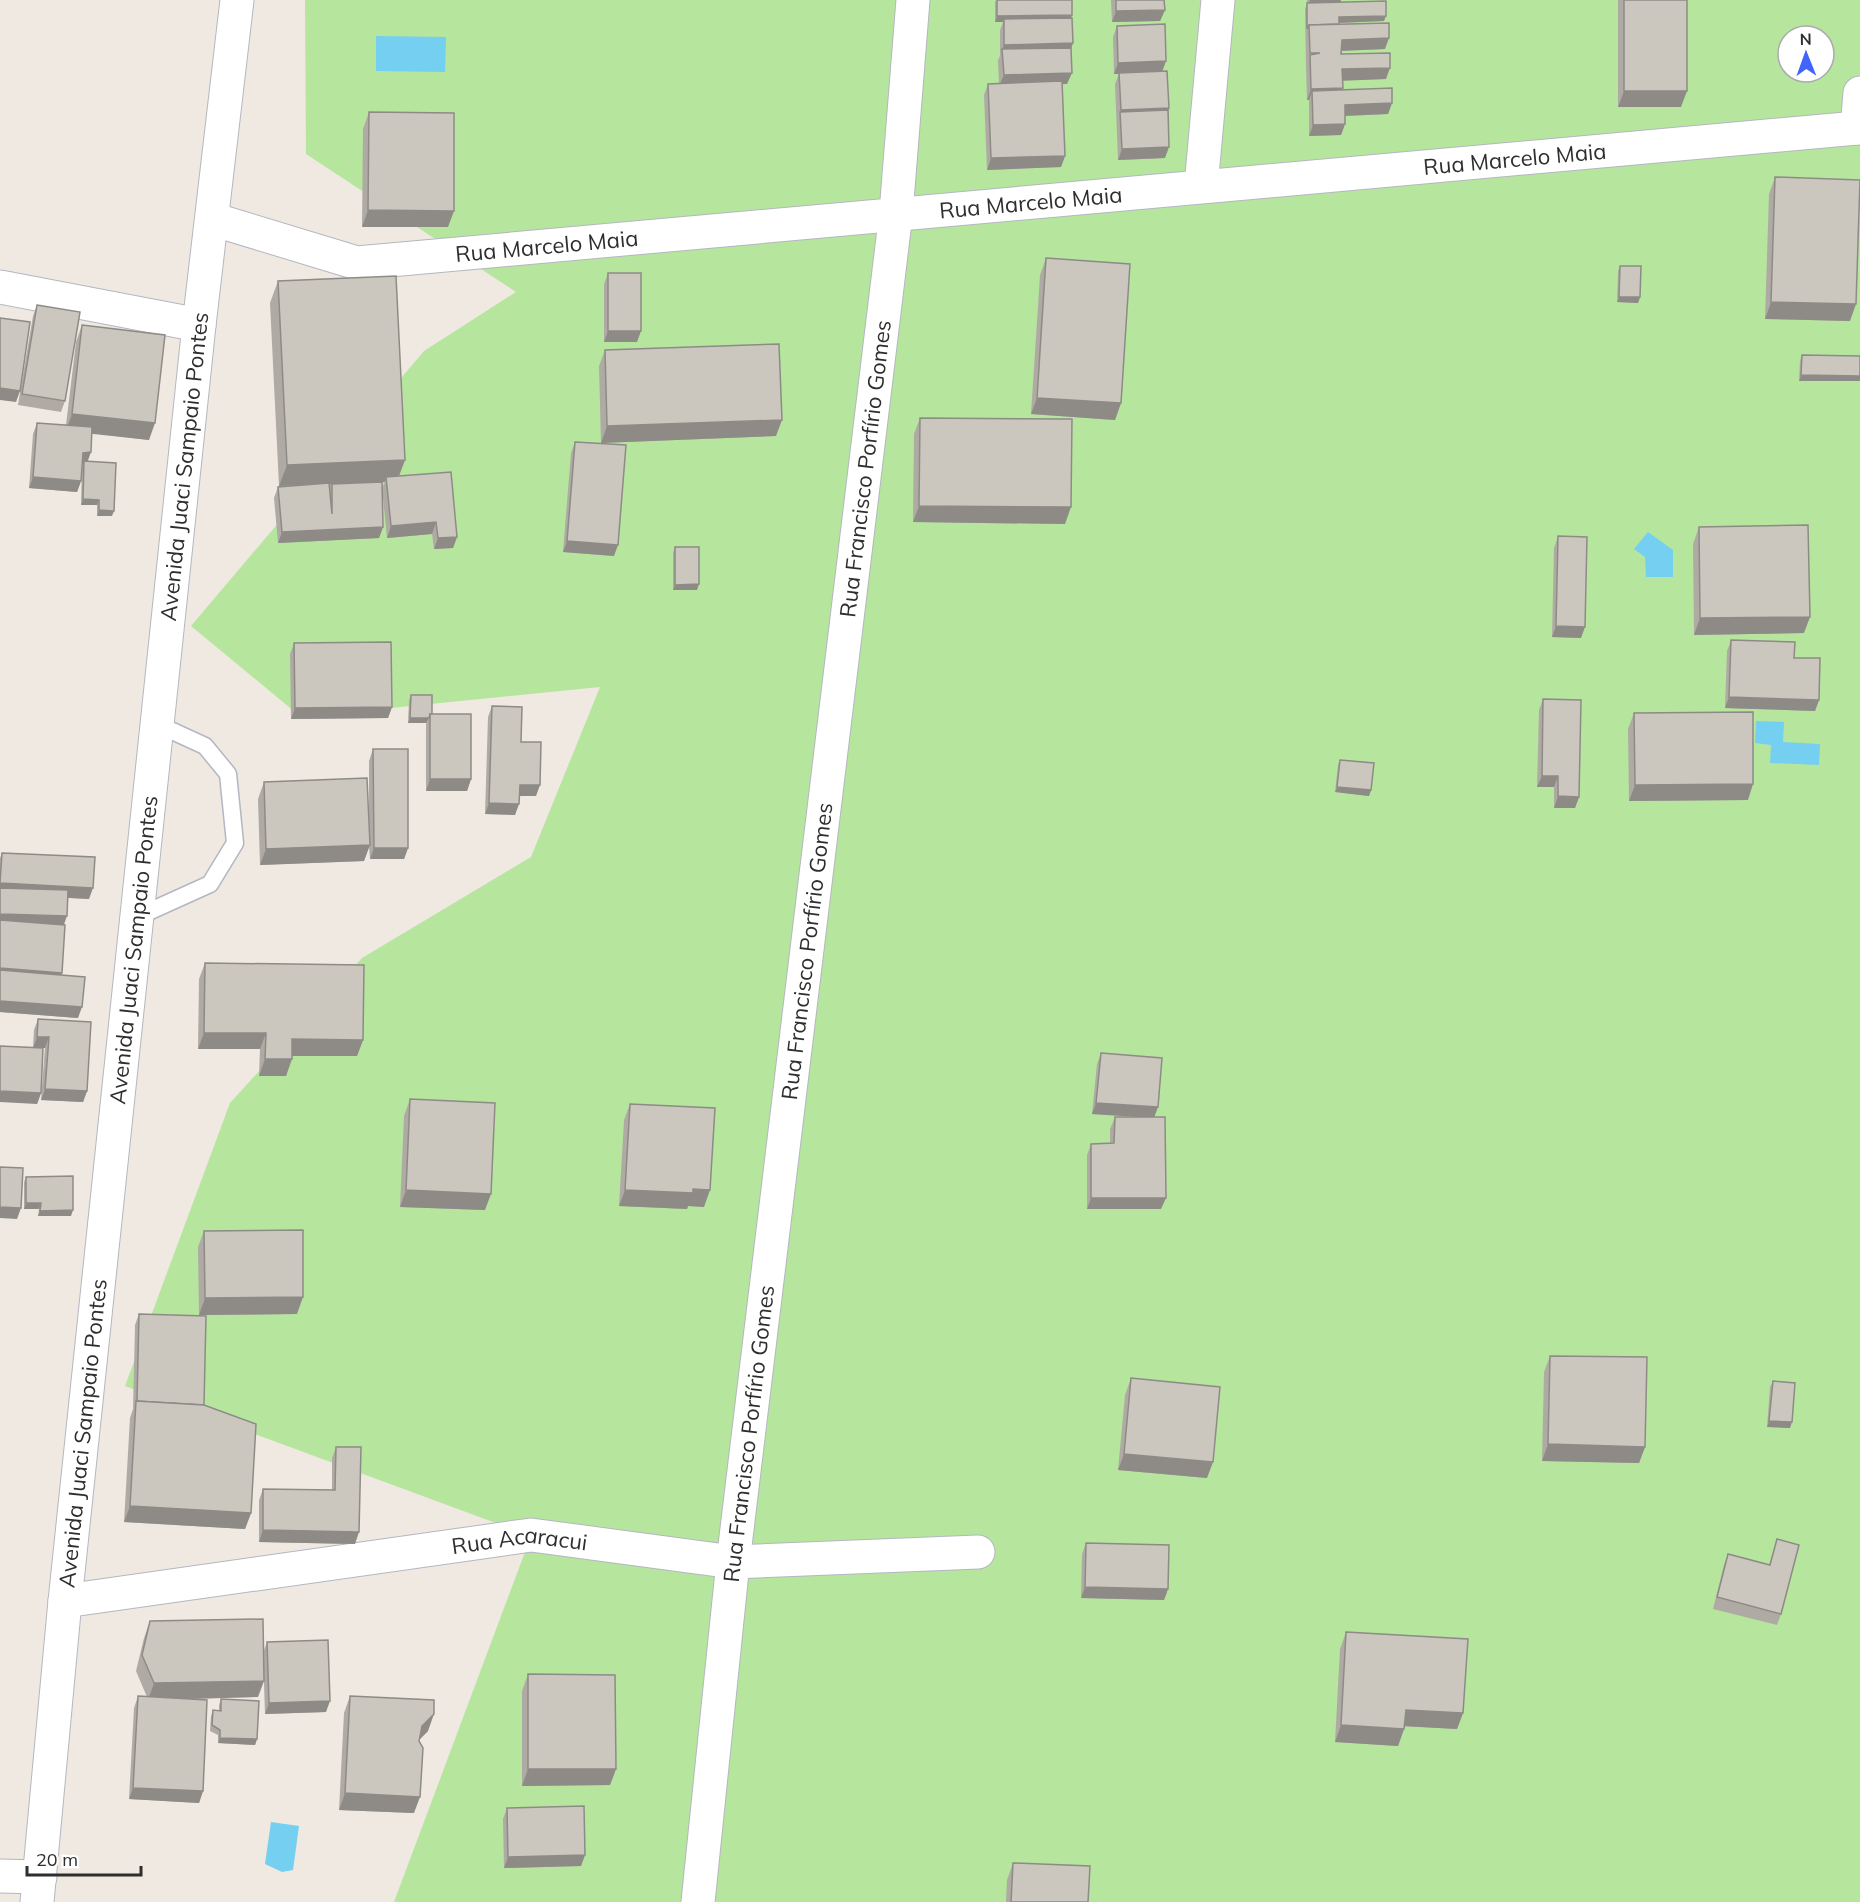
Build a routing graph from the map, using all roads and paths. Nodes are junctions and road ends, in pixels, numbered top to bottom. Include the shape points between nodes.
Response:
1 (237, 0) edge
2 (913, 0) edge
3 (1218, 0) edge
4 (1860, 93) edge
5 (1858, 131) edge
6 (1201, 186) junction
7 (896, 213) junction
8 (212, 219) junction
9 (0, 287) edge
10 (199, 325) junction
11 (157, 724) junction
12 (137, 917) junction
13 (978, 1552) dead end
14 (734, 1562) junction
15 (65, 1601) junction
16 (0, 1876) edge
17 (38, 1889) edge
18 (698, 1902) edge

1 - 8 street, Avenida Juaci Sampaio Pontes
2 - 7 street, Rua Francisco Porfírio Gomes
3 - 6 street
4 - 5 street
5 - 6 street, Rua Marcelo Maia
6 - 7 street, Rua Marcelo Maia
7 - 8 street, Rua Marcelo Maia via 357,263
7 - 14 street, Rua Francisco Porfírio Gomes
8 - 10 street, Avenida Juaci Sampaio Pontes
9 - 10 street
10 - 11 street, Avenida Juaci Sampaio Pontes
11 - 12 street, Avenida Juaci Sampaio Pontes
11 - 12 lane via 205,746 228,774 235,843 210,884
12 - 15 street, Avenida Juaci Sampaio Pontes
13 - 14 street, Rua Acaracui
14 - 15 street, Rua Acaracui via 531,1536
14 - 18 street, Rua Francisco Porfírio Gomes
15 - 17 street, Avenida Juaci Sampaio Pontes
16 - 17 street

